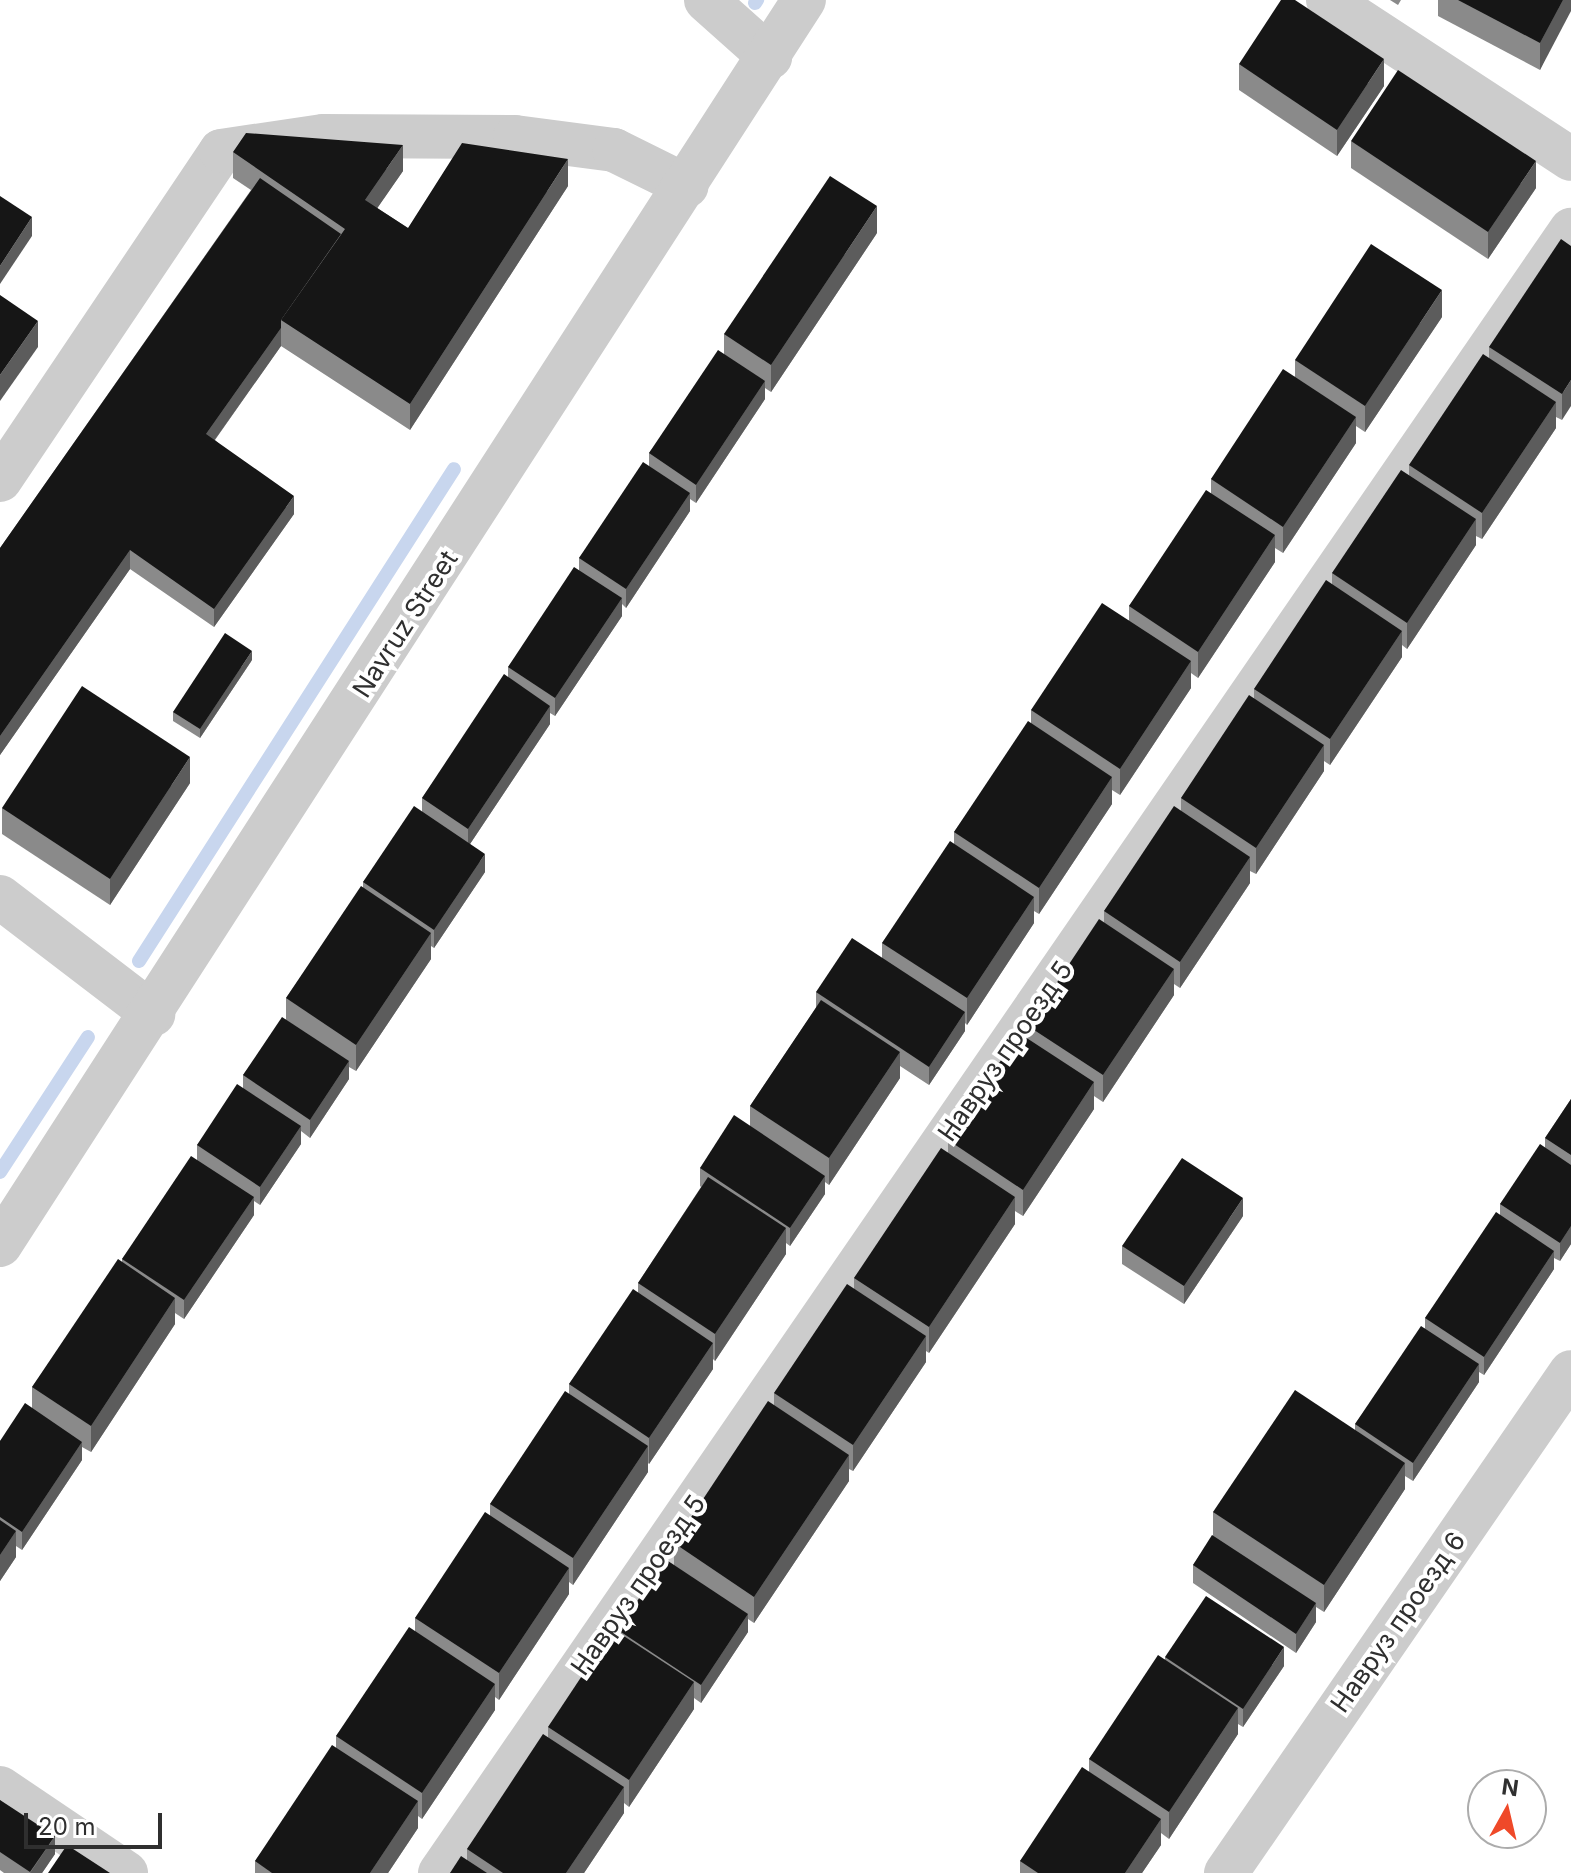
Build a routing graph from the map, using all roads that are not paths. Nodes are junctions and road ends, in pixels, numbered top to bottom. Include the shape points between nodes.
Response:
1 (706, 0) edge
2 (804, 0) edge
3 (1328, 0) edge
4 (770, 57) junction
5 (1571, 159) edge
6 (687, 186) junction
7 (1571, 230) edge
8 (0, 480) edge
9 (0, 897) edge
10 (153, 1014) junction
11 (0, 1245) edge
12 (1571, 1372) edge
13 (0, 1788) edge
14 (126, 1873) edge
15 (440, 1873) edge
16 (1226, 1873) edge

1 - 4 street
2 - 4 street, Navruz Street
3 - 5 street
4 - 6 street, Navruz Street
6 - 8 street via 614,150 515,137 323,136 221,151
6 - 10 street, Navruz Street
7 - 15 street, Навруз проезд 5
9 - 10 street
10 - 11 street, Navruz Street
12 - 16 street, Навруз проезд 6
13 - 14 street

